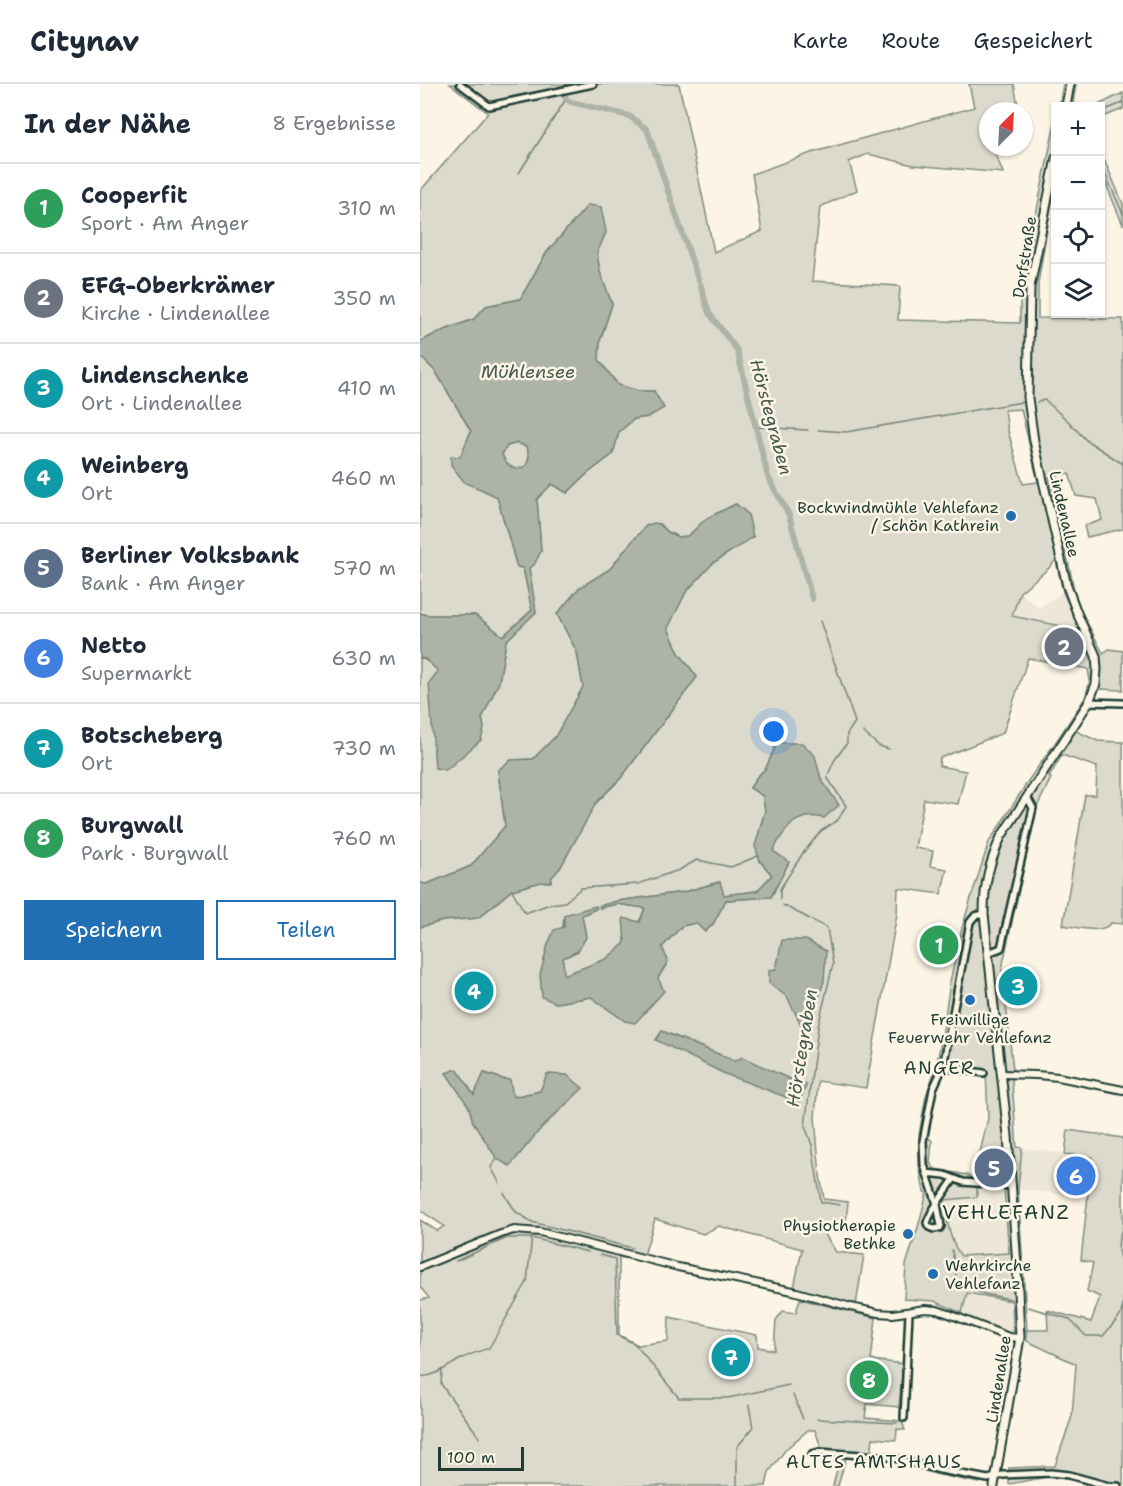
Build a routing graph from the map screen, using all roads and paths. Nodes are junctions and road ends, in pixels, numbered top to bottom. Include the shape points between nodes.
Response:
1 (460, 84) edge
2 (594, 84) edge
3 (1070, 84) edge
4 (1067, 102) edge
5 (1051, 183) edge
6 (1030, 325) joint
7 (1089, 702) junction
8 (1123, 704) edge
9 (1027, 797) junction
10 (984, 914) junction
11 (988, 953) junction
12 (943, 1067) junction
13 (984, 1073) dead end
14 (1003, 1074) junction
15 (1123, 1089) edge
16 (926, 1173) junction
17 (954, 1179) junction
18 (1012, 1185) junction
19 (420, 1266) edge
20 (909, 1313) junction
21 (1020, 1338) junction
22 (904, 1418) dead end
23 (812, 1454) dead end
24 (995, 1477) junction
25 (994, 1486) edge
26 (1118, 1486) edge

1 - 2 street via 489,106
3 - 4 main road
5 - 6 main road, Dorfstraße via 1030,287
6 - 7 main road, Lindenallee via 1028,398 1034,441 1068,586 1096,656 1096,684
7 - 8 street
7 - 9 main road, Lindenallee
9 - 10 main road, Lindenallee via 992,856
9 - 11 street via 1033,808 1001,948
10 - 11 main road, Lindenallee
10 - 12 street via 970,922
11 - 14 main road, Lindenallee
12 - 13 street
12 - 16 street via 933,1089 923,1141
14 - 15 street via 1058,1077
14 - 18 main road, Lindenallee
16 - 17 street
16 - 17 street via 937,1204
17 - 18 street
18 - 21 main road, Lindenallee
19 - 20 street via 514,1230 540,1232 850,1307 886,1314
20 - 21 street via 937,1310
20 - 22 street
21 - 24 main road, Lindenallee
23 - 24 street via 890,1457 950,1472
24 - 25 main road, Lindenallee
24 - 26 street via 1051,1473

